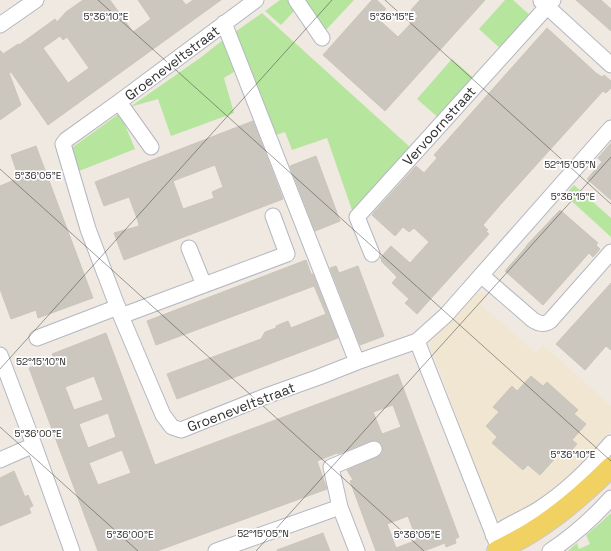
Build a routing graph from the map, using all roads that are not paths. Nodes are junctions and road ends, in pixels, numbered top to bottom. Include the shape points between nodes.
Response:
1 (36, 0) edge
2 (256, 0) edge
3 (296, 0) edge
4 (547, 2) edge
5 (224, 23) junction
6 (0, 26) edge
7 (322, 38) dead end
8 (611, 65) edge
9 (119, 102) junction
10 (611, 128) edge
11 (151, 147) dead end
12 (273, 216) dead end
13 (312, 245) junction
14 (189, 248) dead end
15 (611, 252) edge
16 (287, 254) junction
17 (372, 254) dead end
18 (481, 275) junction
19 (204, 285) junction
20 (120, 312) junction
21 (37, 338) dead end
22 (417, 341) junction
23 (0, 356) edge
24 (357, 362) junction
25 (611, 443) edge
26 (34, 444) junction
27 (374, 450) dead end
28 (0, 460) edge
29 (611, 468) edge
30 (611, 473) edge
31 (611, 498) edge
32 (340, 507) junction
33 (497, 547) edge
34 (72, 551) edge
35 (216, 551) edge
36 (357, 551) edge
37 (520, 551) edge
38 (550, 551) edge

1 - 6 street
2 - 5 street, Groeneveltstraat
3 - 7 street
4 - 8 street, Vervoornstraat
4 - 17 street, Vervoornstraat via 357,217
5 - 9 street, Groeneveltstraat
5 - 13 street, Groeneveltstraat
9 - 11 street, Groeneveltstraat
9 - 20 street, Groeneveltstraat via 63,144 88,229
10 - 18 street
12 - 16 street
13 - 16 street
13 - 24 street, Groeneveltstraat
14 - 19 street
15 - 18 street via 550,320 541,324
16 - 19 street
18 - 22 street via 446,315
19 - 20 street
20 - 21 street
20 - 24 street, Groeneveltstraat via 163,415 172,427 181,430
22 - 24 street, Groeneveltstraat
22 - 33 street
23 - 26 street
25 - 33 street via 593,465 568,488 535,511 505,527
26 - 28 street
26 - 34 street
27 - 32 street via 331,467
29 - 33 main road via 563,510 531,533
30 - 37 main road via 586,505 570,520
31 - 38 street via 593,517
32 - 35 street
32 - 36 street

